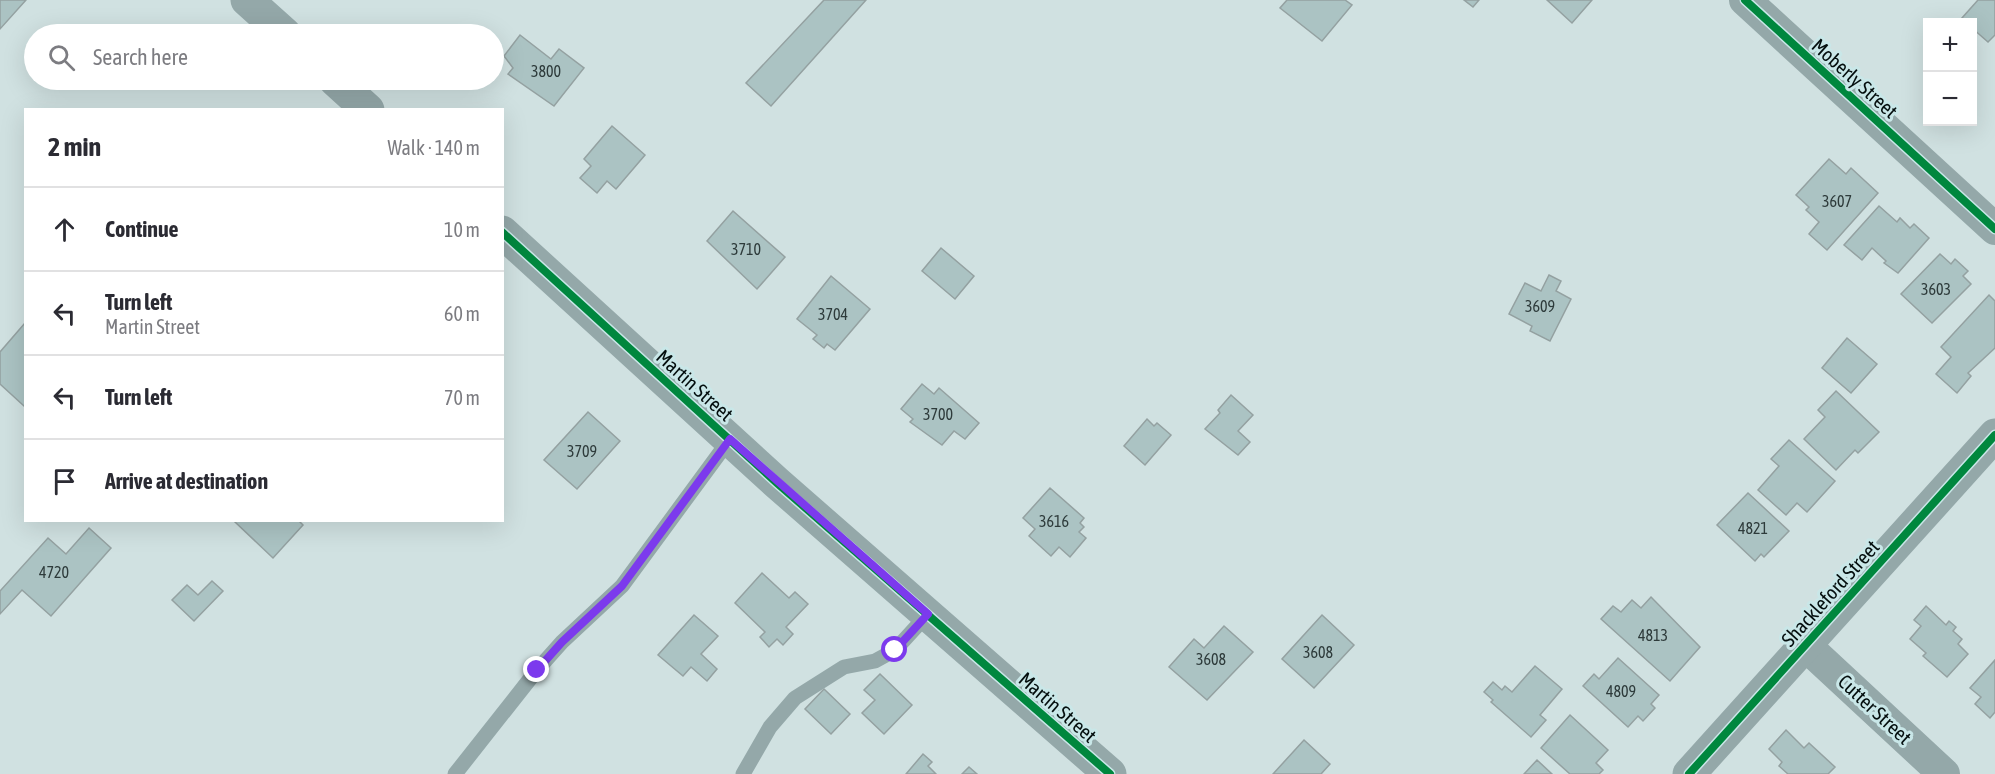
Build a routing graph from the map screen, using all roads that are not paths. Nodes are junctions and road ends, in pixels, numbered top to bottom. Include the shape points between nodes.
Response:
1 (247, 0) edge
2 (1745, 0) edge
3 (274, 24) edge
4 (346, 90) edge
5 (366, 108) edge
6 (1995, 229) edge
7 (504, 234) edge
8 (1995, 435) edge
9 (730, 439) junction
10 (928, 614) junction
11 (1805, 645) junction
12 (454, 774) edge
13 (743, 774) edge
14 (1110, 774) edge
15 (1689, 774) edge
16 (1944, 774) edge

1 - 3 street
2 - 6 street, Moberly Street
4 - 5 street
7 - 9 street, Martin Street
8 - 11 street, Shackleford Street
9 - 10 street, Martin Street
9 - 12 lane via 622,586 562,642
10 - 13 lane via 895,650 875,661 844,667 795,698 770,727
10 - 14 street, Martin Street
11 - 15 street, Shackleford Street
11 - 16 street, Cutter Street

